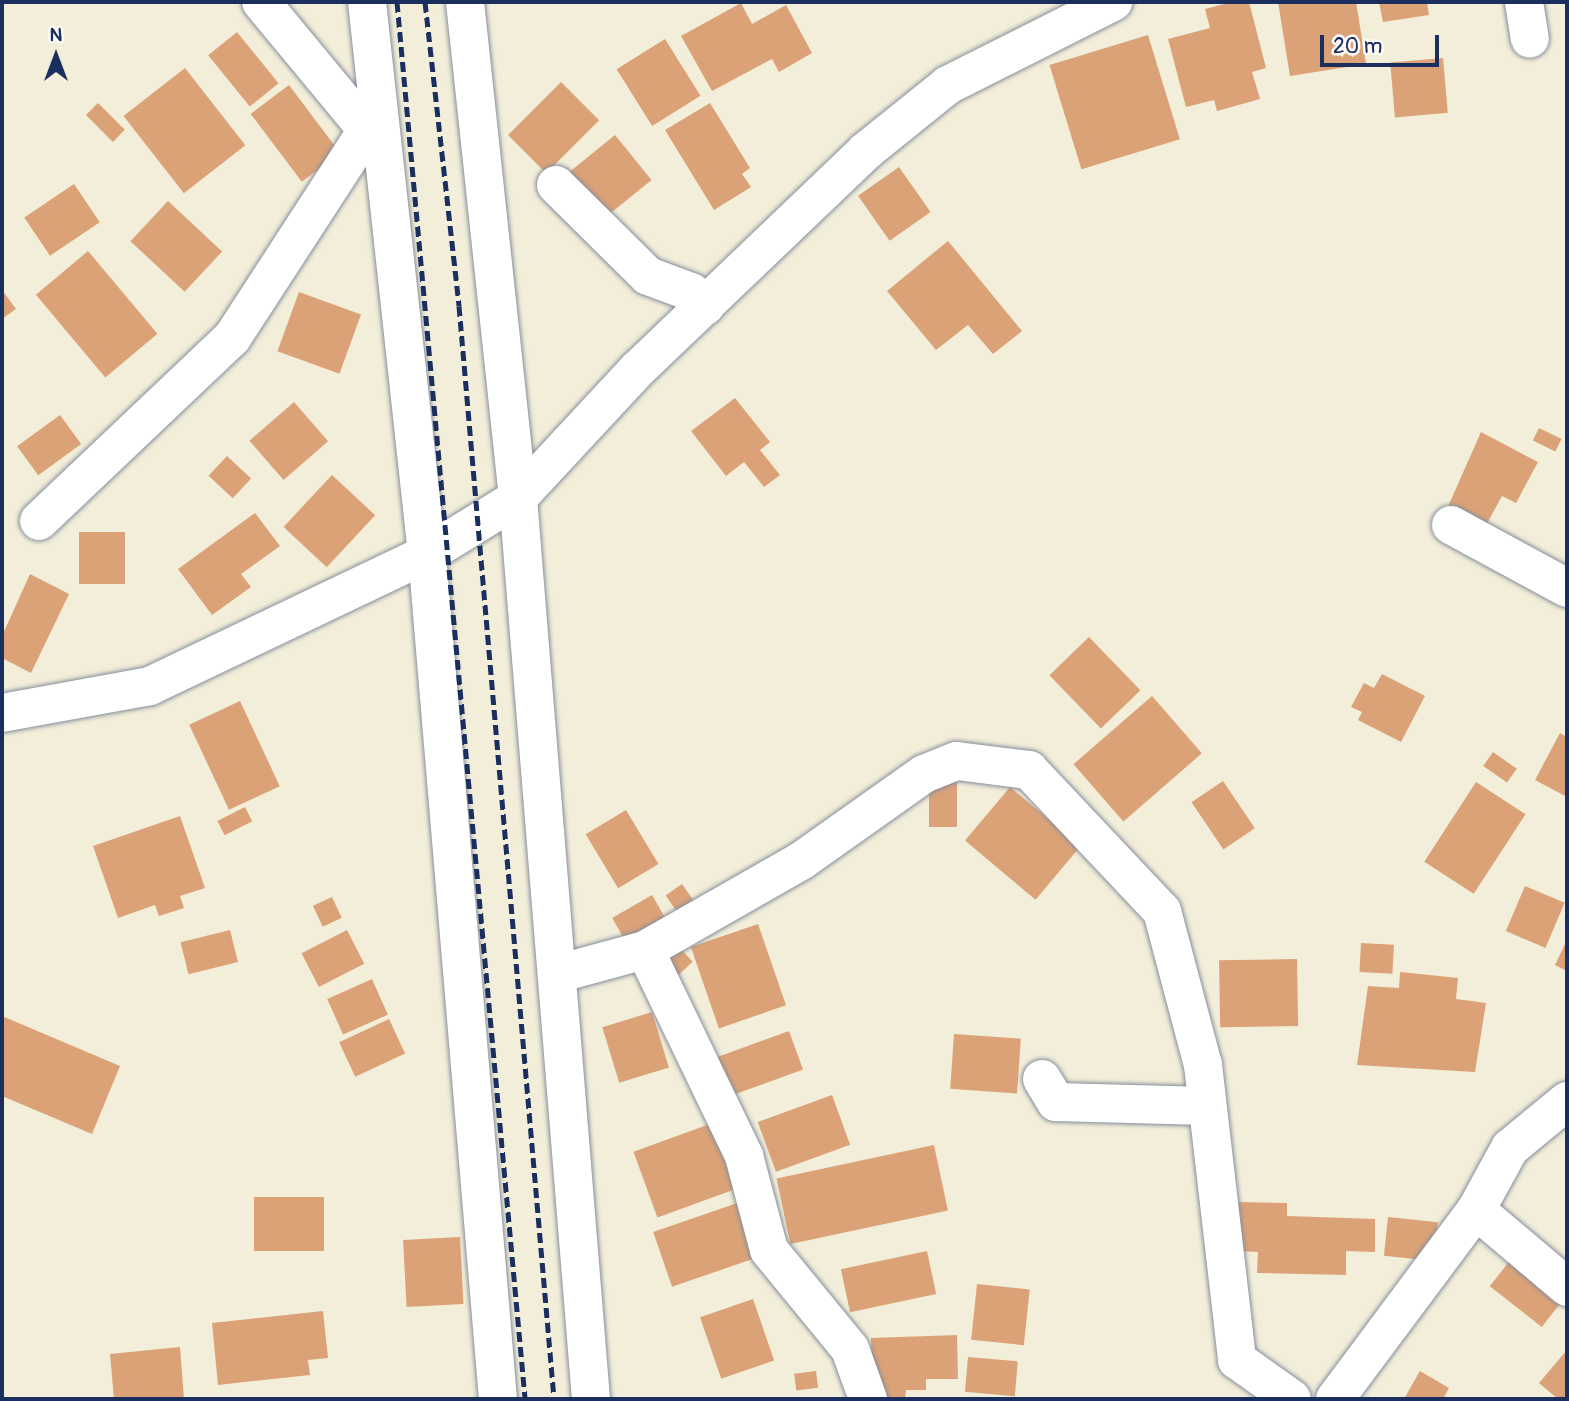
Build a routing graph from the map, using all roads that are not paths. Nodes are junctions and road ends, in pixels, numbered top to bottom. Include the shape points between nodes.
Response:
1 (261, 2) edge
2 (368, 2) edge
3 (465, 2) edge
4 (1113, 2) edge
5 (1524, 2) edge
6 (1055, 12) edge
7 (1530, 39) dead end
8 (556, 186) dead end
9 (698, 299) junction
10 (518, 498) junction
11 (38, 521) dead end
12 (1451, 525) dead end
13 (427, 554) junction
14 (1567, 588) edge
15 (2, 713) edge
16 (645, 950) junction
17 (557, 974) junction
18 (1042, 1079) dead end
19 (1567, 1101) edge
20 (1207, 1106) junction
21 (1476, 1210) junction
22 (1567, 1287) edge
23 (498, 1399) edge
24 (591, 1399) edge
25 (868, 1399) edge
26 (1292, 1399) edge
27 (1335, 1399) edge

1 - 11 street via 367,130 232,338
2 - 13 street
3 - 10 street
4 - 6 street
5 - 7 street
6 - 9 street via 948,85
8 - 9 street via 648,276
9 - 10 street
10 - 13 street
10 - 17 street
12 - 14 street
13 - 15 street via 150,686
13 - 23 street
16 - 17 street
16 - 20 street via 801,860 924,774 957,761 1029,770 1161,911 1203,1065
16 - 25 street via 744,1156 769,1250 850,1349
17 - 24 street
18 - 20 street via 1056,1102
19 - 21 street via 1510,1148
20 - 26 street via 1237,1360
21 - 22 street
21 - 27 street

